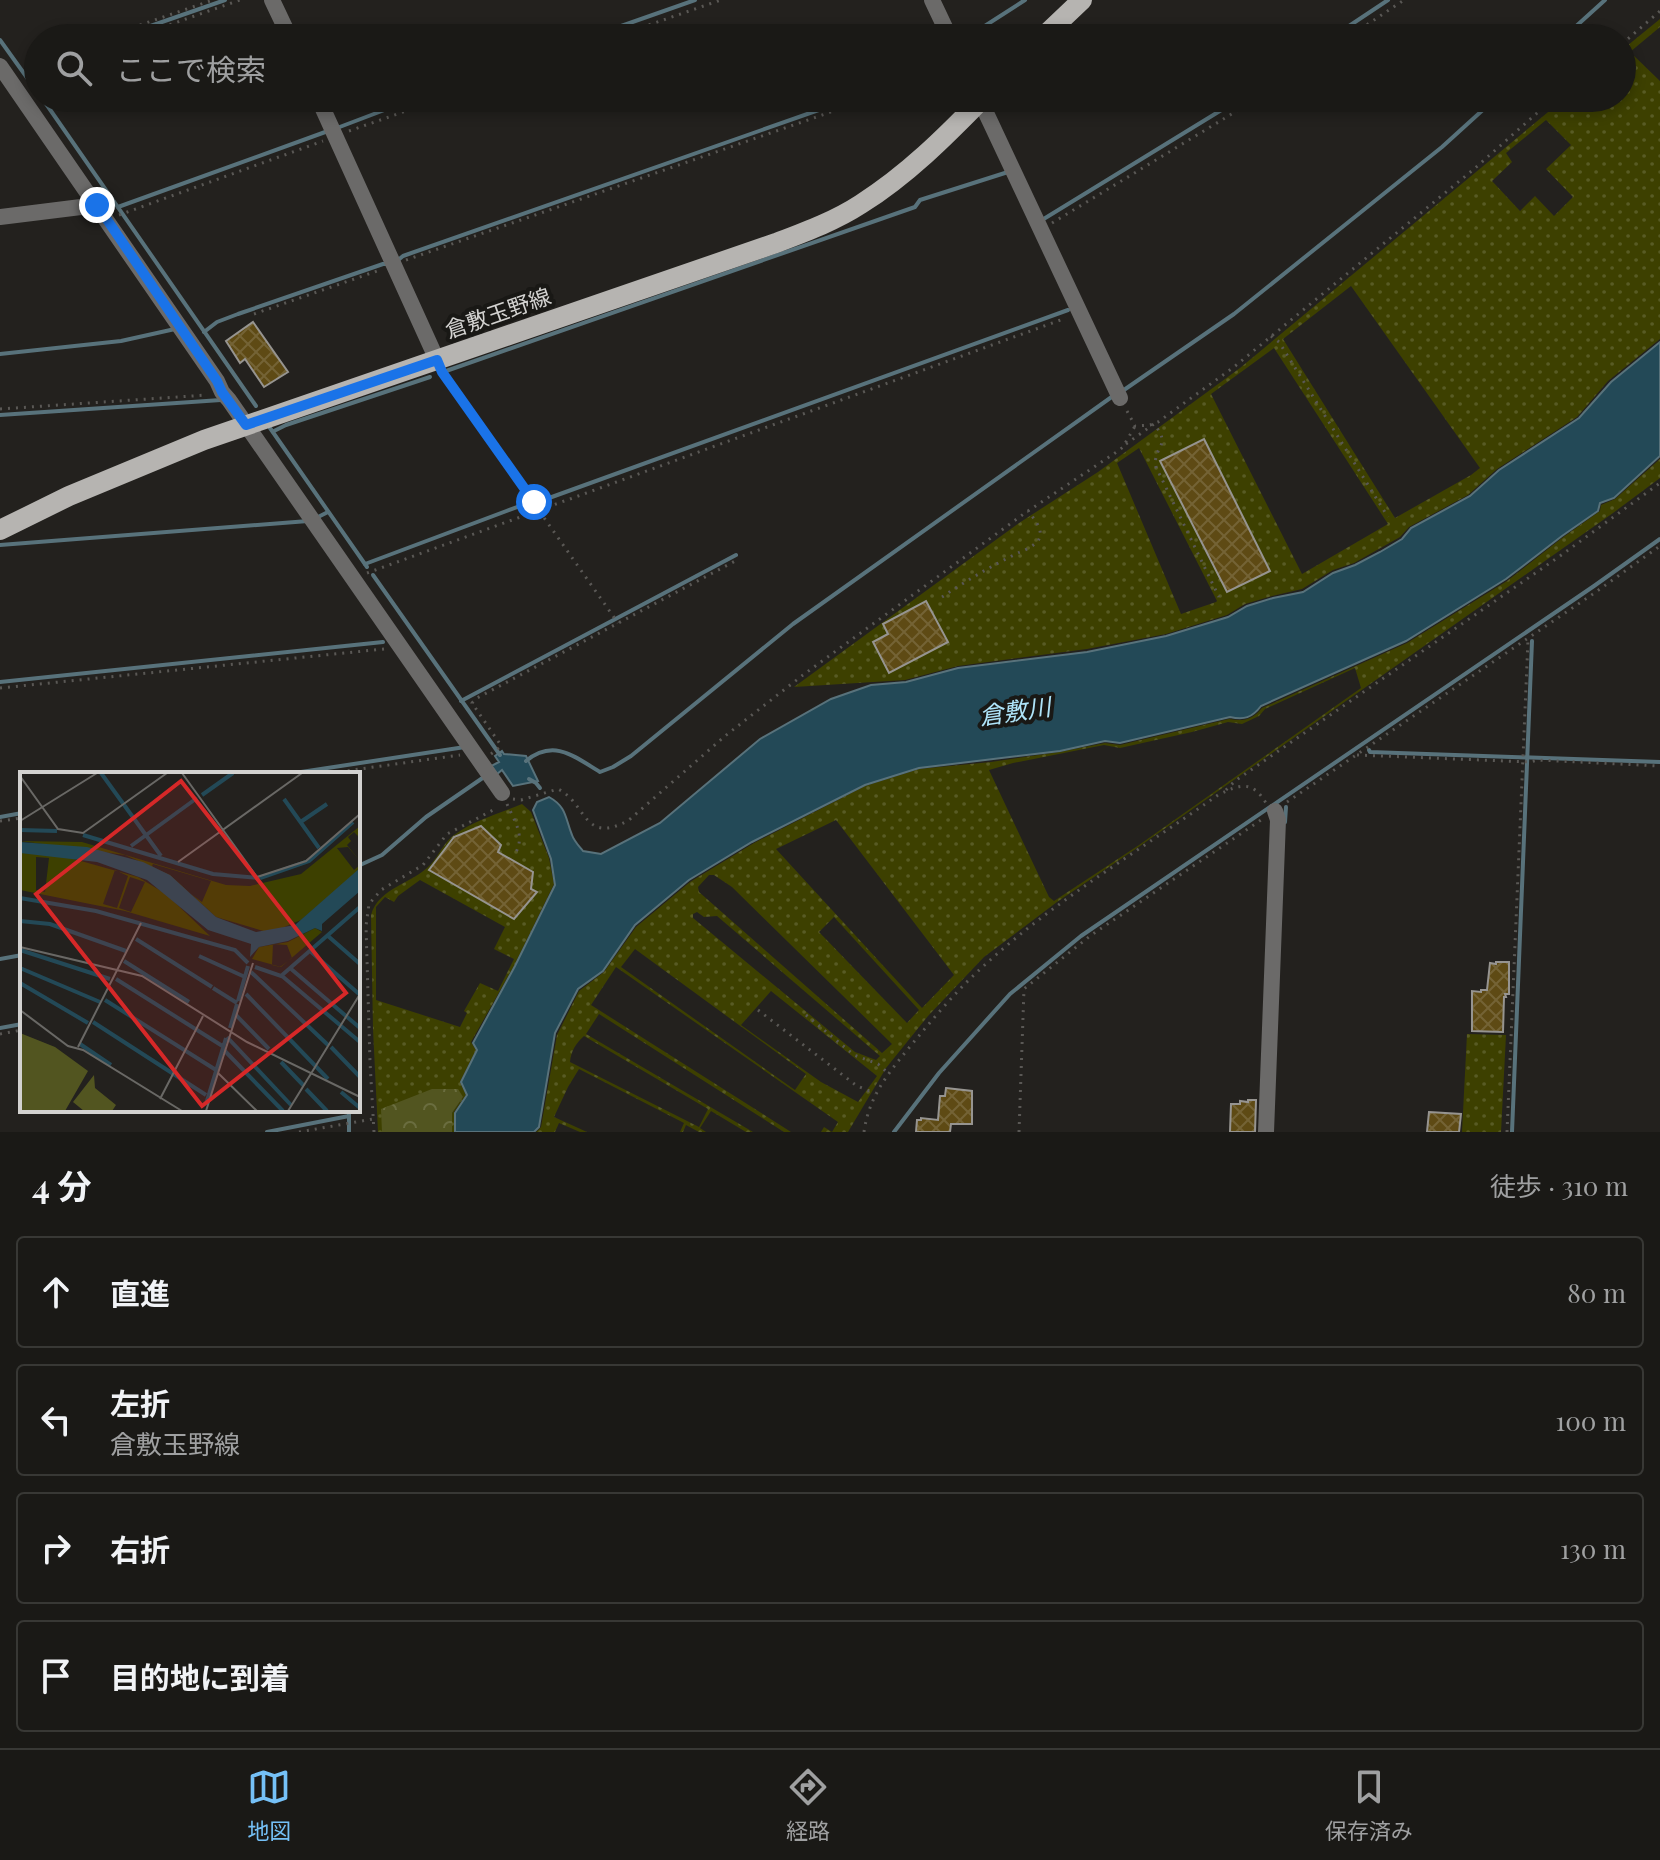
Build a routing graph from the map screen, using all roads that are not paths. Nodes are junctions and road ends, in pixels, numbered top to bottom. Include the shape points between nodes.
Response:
1 (272, 0) edge
2 (932, 0) edge
3 (1082, 0) edge
4 (283, 24) edge
5 (943, 24) edge
6 (1057, 24) edge
7 (1, 67) edge
8 (24, 100) edge
9 (32, 112) edge
10 (324, 112) edge
11 (968, 112) edge
12 (987, 112) edge
13 (97, 205) junction
14 (0, 217) edge
15 (437, 360) junction
16 (1118, 393) road end
17 (246, 425) junction
18 (0, 530) edge
19 (489, 770) road end
20 (1271, 808) road end
21 (1266, 1132) edge

1 - 4 street
2 - 5 street
3 - 6 main road
7 - 8 street
9 - 13 street
10 - 15 street
11 - 15 main road, 倉敷玉野線 via 900,178 818,227
12 - 16 street
13 - 14 street
13 - 17 street
15 - 17 main road, 倉敷玉野線
17 - 18 main road, 倉敷玉野線 via 140,465
17 - 19 street
20 - 21 street via 1278,820

